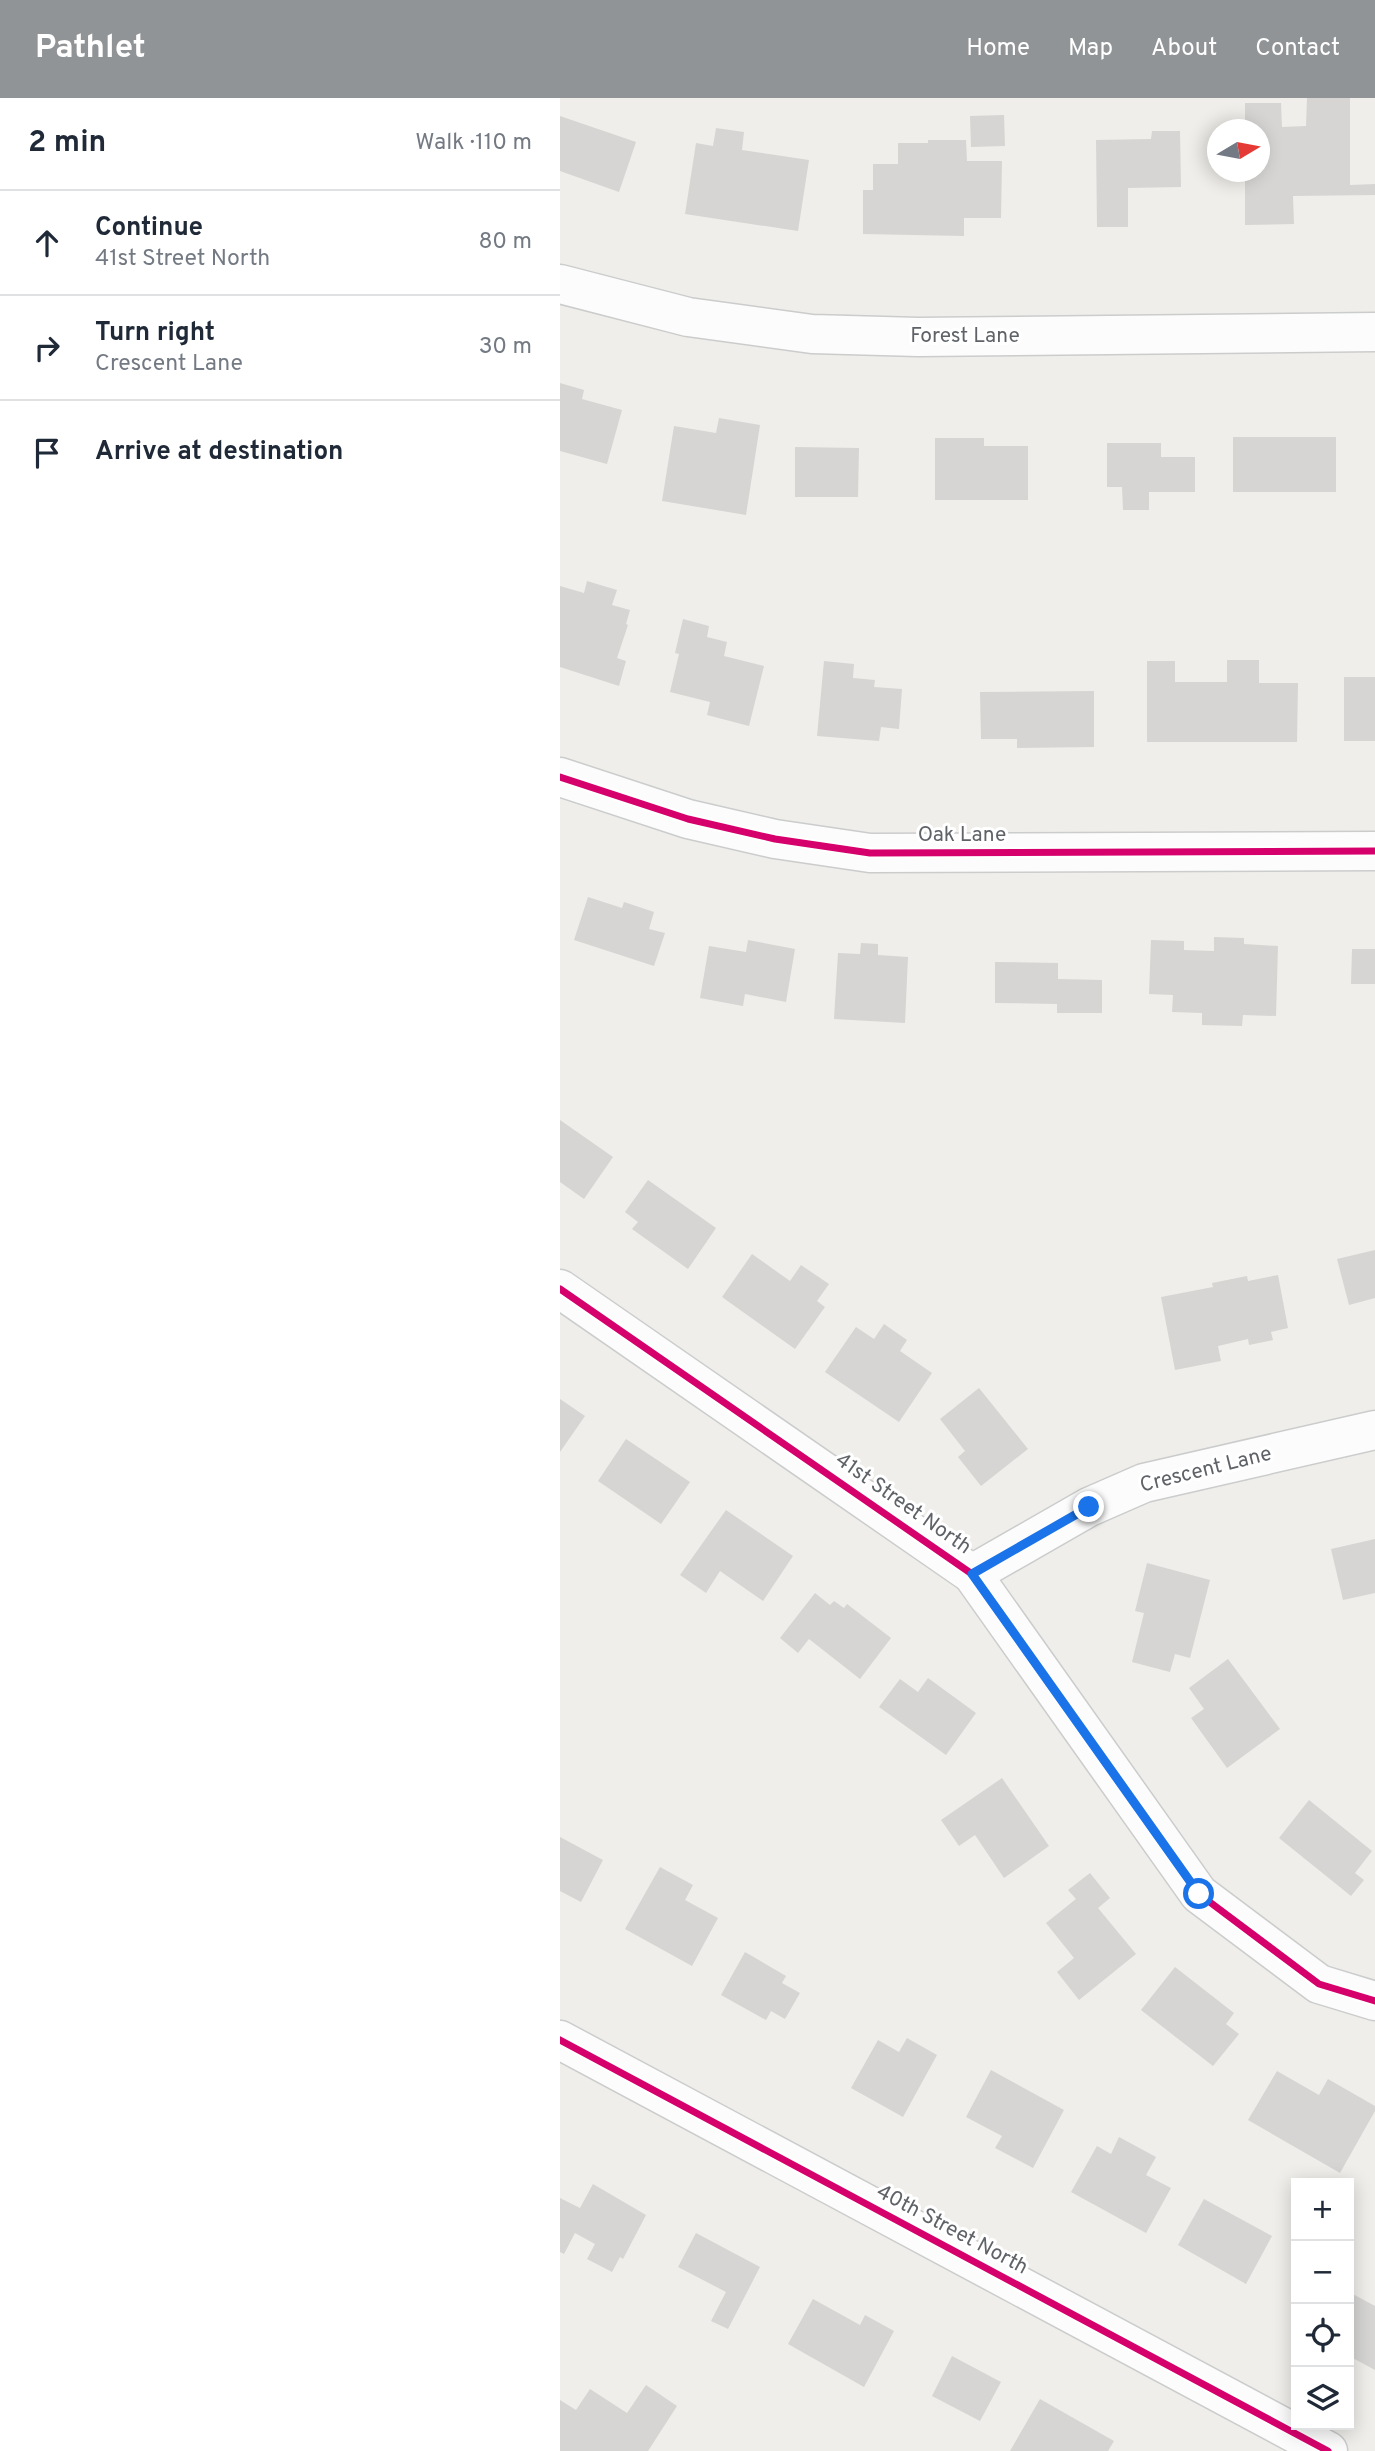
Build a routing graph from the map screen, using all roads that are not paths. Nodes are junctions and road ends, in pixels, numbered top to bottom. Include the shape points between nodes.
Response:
1 (560, 284) edge
2 (1375, 332) edge
3 (560, 777) edge
4 (1375, 851) edge
5 (560, 1289) edge
6 (1375, 1430) edge
7 (972, 1574) junction
8 (1375, 2001) edge
9 (560, 2040) edge
10 (1328, 2451) edge

1 - 2 street, Forest Lane via 688,317 812,334
3 - 4 street, Oak Lane via 688,819 775,839 870,853
5 - 7 street, 41st Street North
6 - 7 street, Crescent Lane via 1143,1483 1089,1507
7 - 8 street, 41st Street North via 1199,1894 1319,1984
9 - 10 street, 40th Street North

